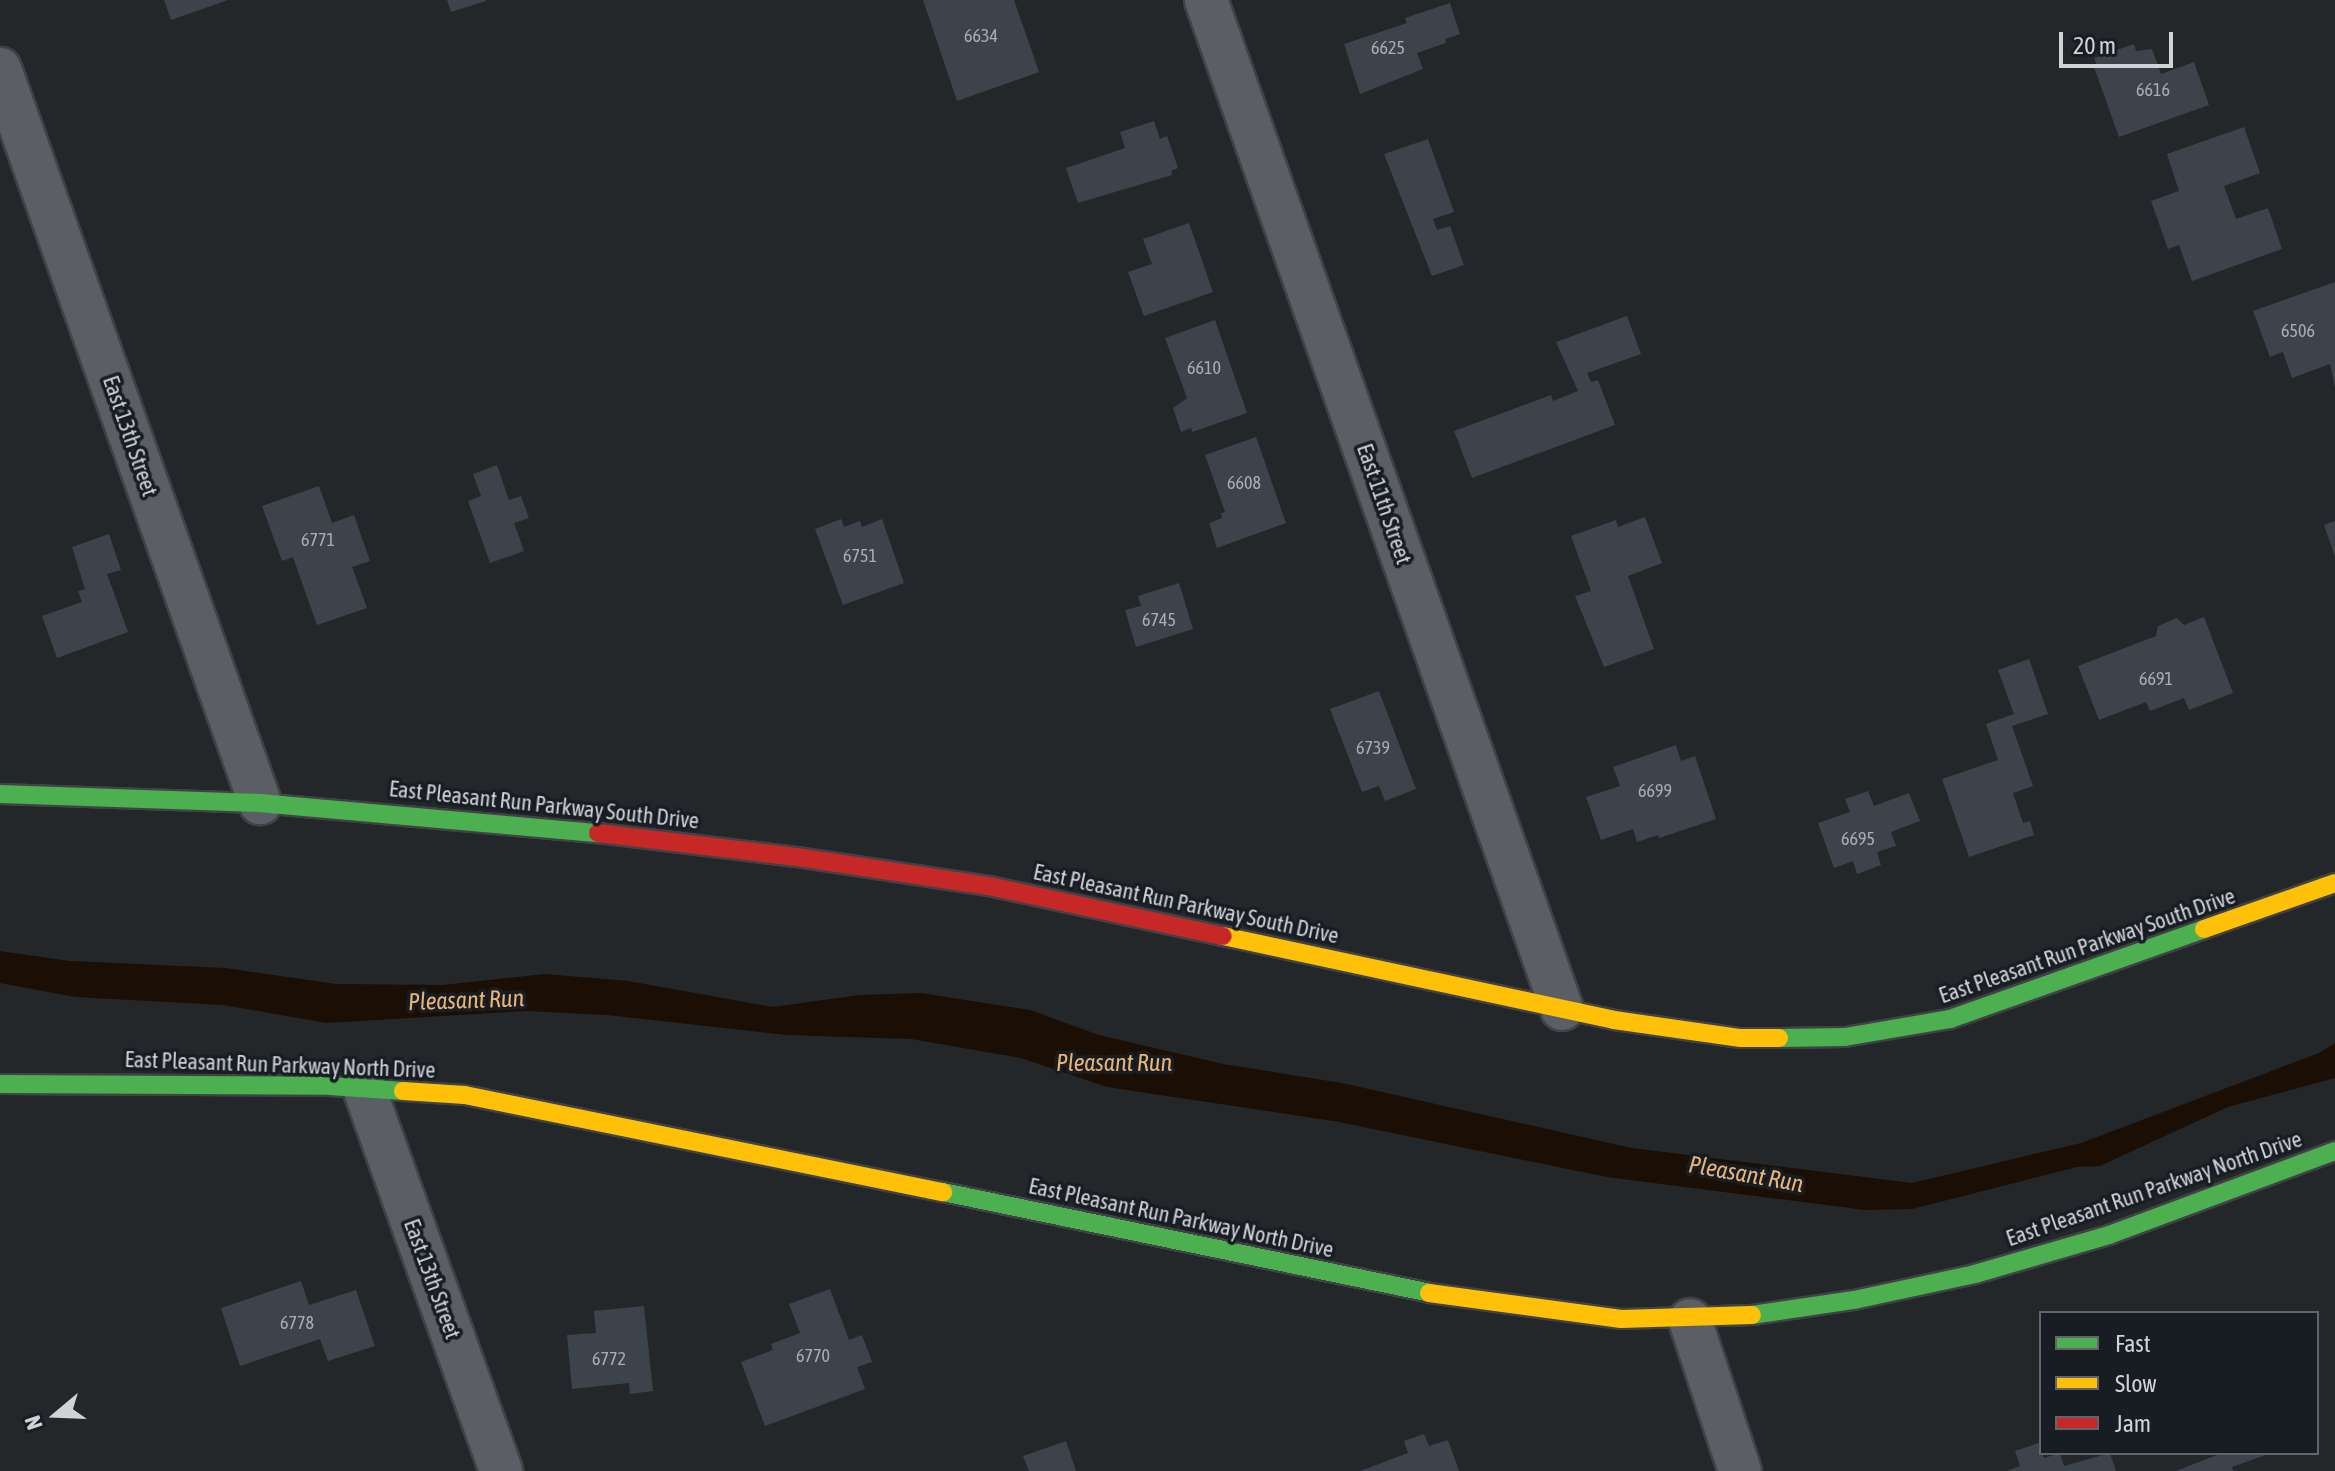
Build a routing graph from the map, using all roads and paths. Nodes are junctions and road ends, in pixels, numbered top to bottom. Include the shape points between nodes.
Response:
1 (1206, 0) edge
2 (0, 69) edge
3 (0, 794) edge
4 (260, 803) junction
5 (2335, 883) edge
6 (1562, 1009) junction
7 (0, 1084) edge
8 (364, 1088) junction
9 (2335, 1151) edge
10 (1690, 1320) junction
11 (501, 1471) edge
12 (1740, 1471) edge

1 - 6 street, East 11th Street
2 - 4 street, East 13th Street
3 - 4 street, East Pleasant Run Parkway South Drive
4 - 6 street, East Pleasant Run Parkway South Drive via 537,825 989,886
5 - 6 street, East Pleasant Run Parkway South Drive via 1983,1010 1888,1032 1741,1038
7 - 8 street, East Pleasant Run Parkway North Drive
8 - 10 street, East Pleasant Run Parkway North Drive via 465,1095 1395,1288 1571,1314
8 - 11 street, East 13th Street
9 - 10 street, East Pleasant Run Parkway North Drive via 2141,1224 2000,1268 1843,1302
10 - 12 street

